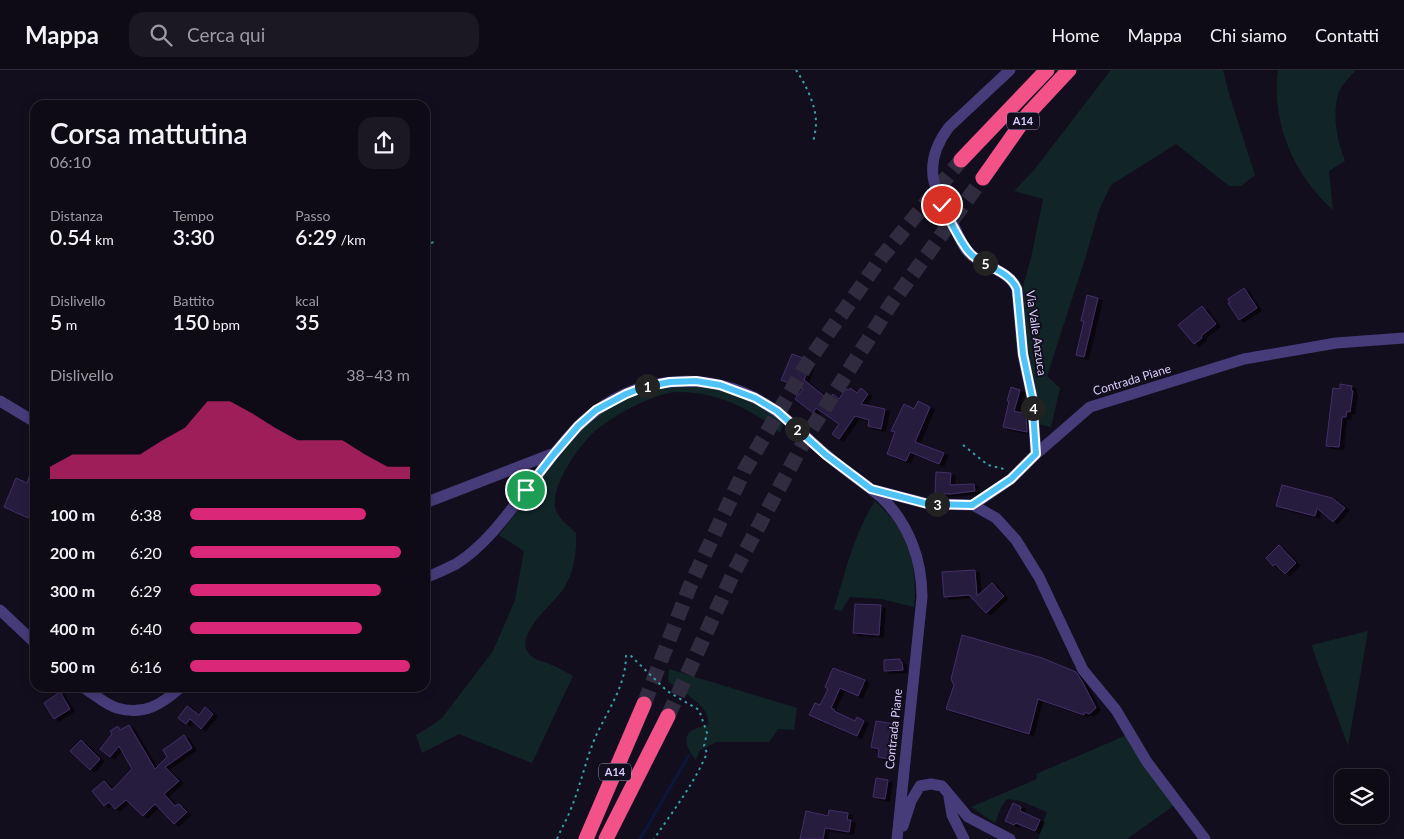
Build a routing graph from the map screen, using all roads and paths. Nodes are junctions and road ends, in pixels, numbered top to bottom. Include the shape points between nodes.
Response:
1 (796, 70) edge
2 (1010, 70) edge
3 (1047, 70) edge
4 (1069, 70) edge
5 (813, 144) dead end
6 (961, 160) tunnel mouth
7 (983, 178) tunnel mouth
8 (436, 241) dead end
9 (430, 243) edge
10 (1404, 338) edge
11 (0, 401) edge
12 (30, 419) edge
13 (963, 445) dead end
14 (554, 454) junction
15 (1036, 454) junction
16 (1014, 476) junction
17 (871, 489) junction
18 (430, 500) edge
19 (972, 505) junction
20 (430, 576) edge
21 (0, 610) edge
22 (30, 638) edge
23 (91, 692) edge
24 (176, 692) edge
25 (644, 704) tunnel mouth
26 (668, 716) tunnel mouth
27 (684, 796) dead end
28 (949, 797) junction
29 (586, 839) edge
30 (606, 839) edge
31 (654, 839) edge
32 (897, 839) edge
33 (964, 839) edge
34 (1010, 839) edge
35 (1205, 839) edge

1 - 5 path via 814,108
2 - 15 street, Via Valle Anzuca via 949,127 934,152 932,172 936,194 969,253 1008,277 1017,289 1023,354 1032,397
3 - 6 highway, A14
4 - 7 highway, A14 via 1028,114
8 - 9 path
10 - 15 street, Contrada Piane via 1336,343 1244,359 1099,404 1090,407
11 - 12 street
13 - 16 path via 988,466 997,466
14 - 17 street, Contrada Piane via 578,426 618,397 644,387 696,381 741,391 766,404
14 - 18 street
14 - 20 street, Contrada Piane via 497,526 474,549 457,563
15 - 16 street, Contrada Piane
16 - 19 street, Contrada Piane
17 - 19 street, Contrada Piane via 928,504
17 - 32 street, Contrada Piane via 892,509 905,529 917,556 922,588
19 - 35 street via 996,518 1016,540 1039,577 1084,670 1116,710 1147,762
21 - 22 street
23 - 24 street via 117,708 132,710 148,709 165,702
25 - 29 highway, A14
26 - 30 highway, A14
27 - 31 path
28 - 32 street via 942,786 920,786
28 - 33 street via 952,815
28 - 34 street via 968,817

